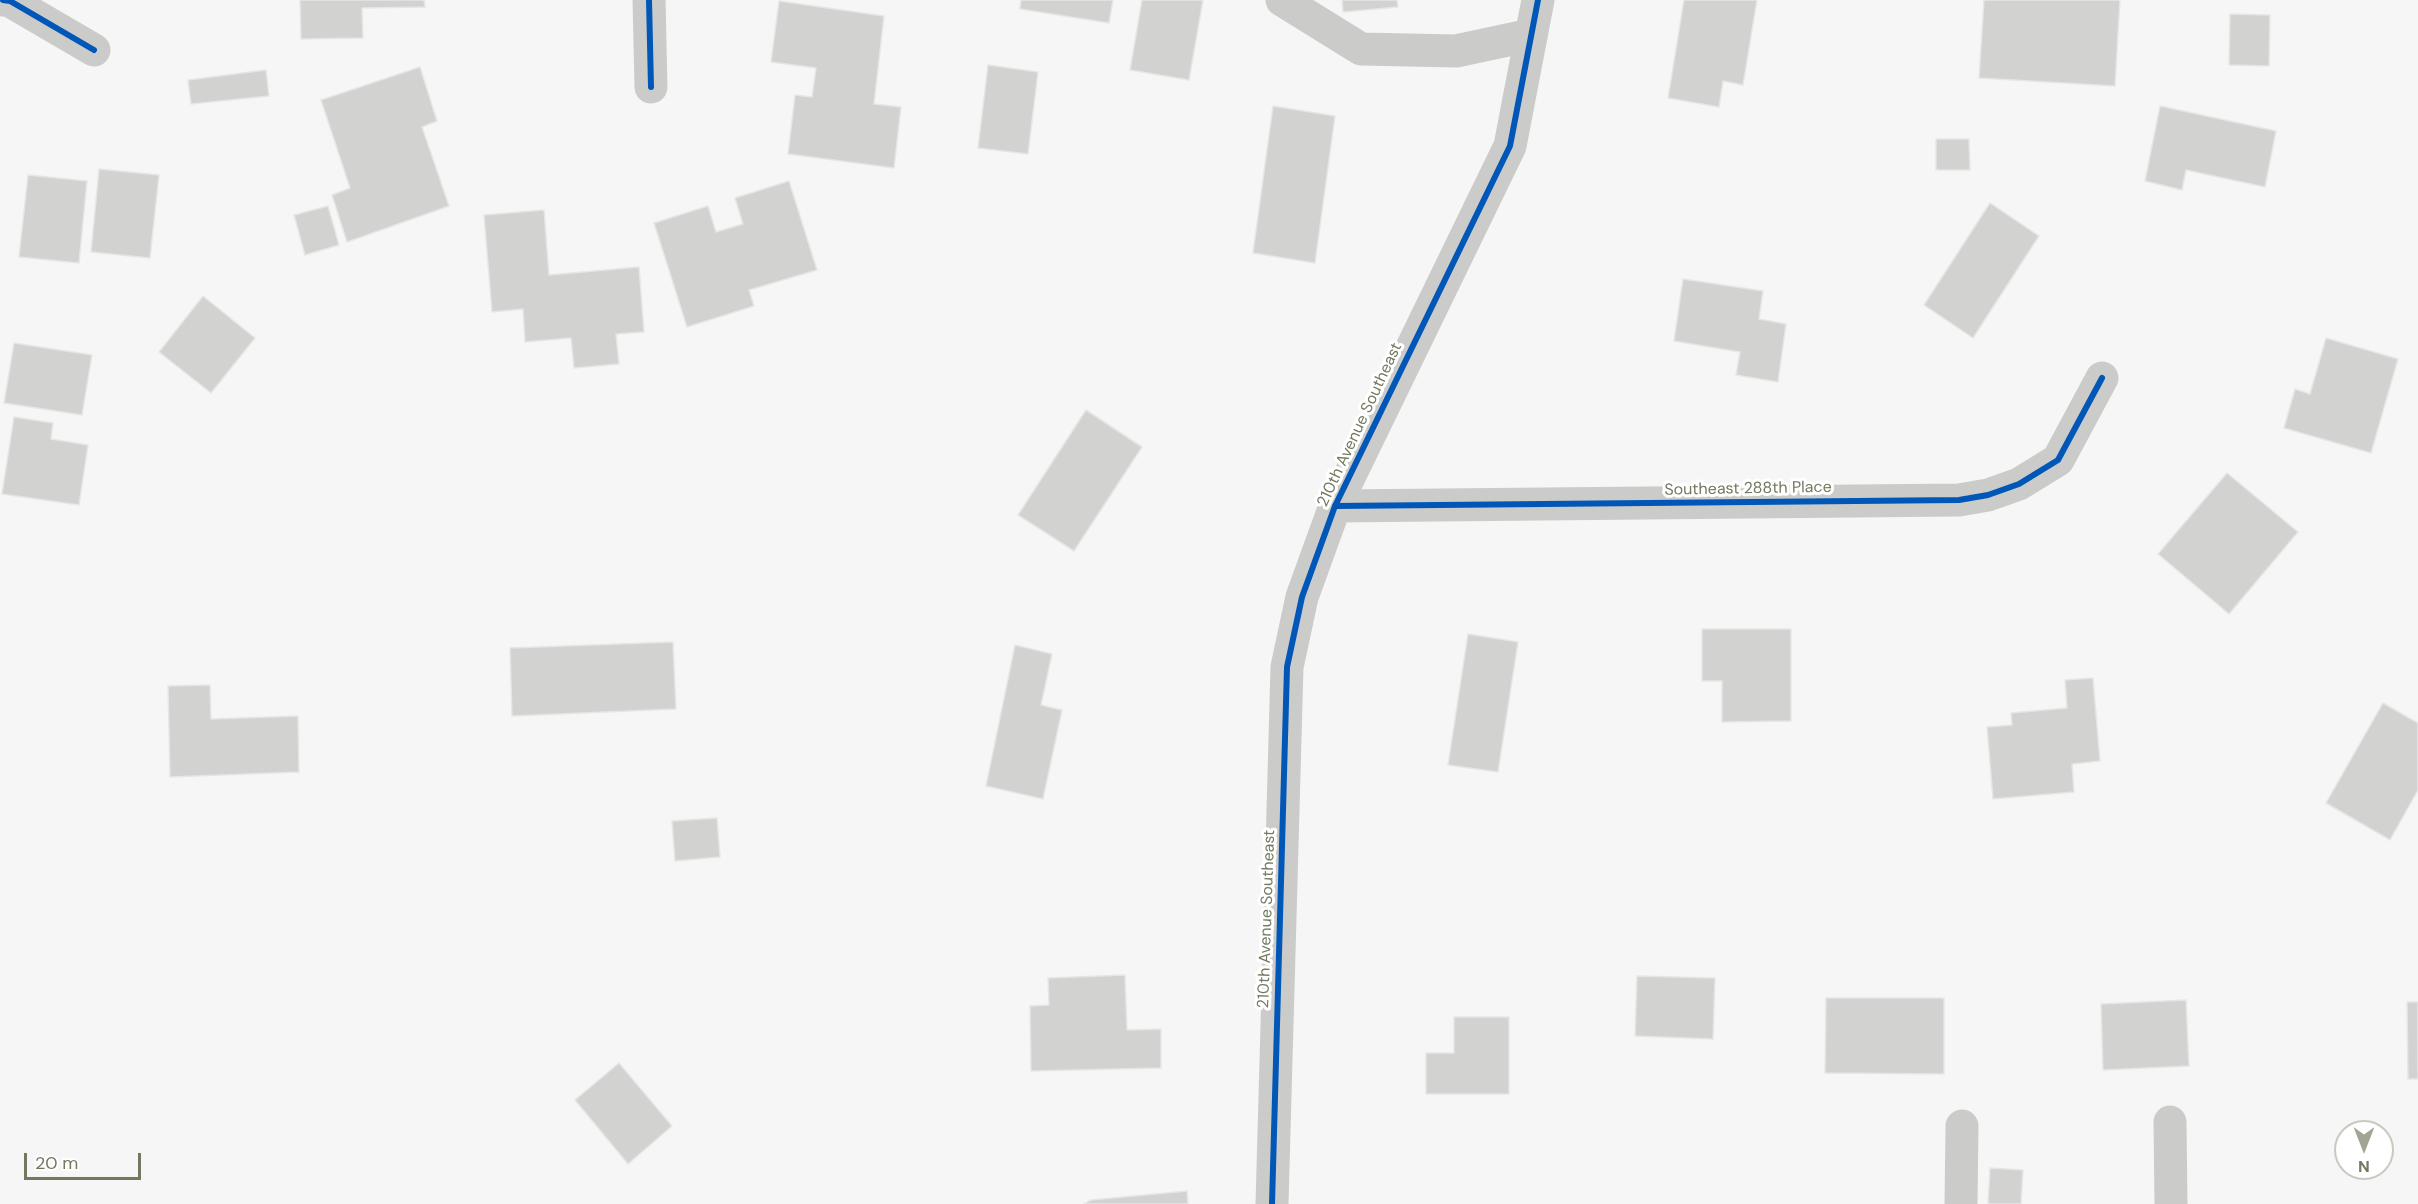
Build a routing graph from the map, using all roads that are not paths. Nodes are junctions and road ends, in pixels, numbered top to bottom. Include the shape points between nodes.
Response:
1 (3, 0) edge
2 (649, 0) edge
3 (1282, 0) edge
4 (1538, 0) edge
5 (1531, 35) junction
6 (94, 50) dead end
7 (651, 87) dead end
8 (2102, 378) dead end
9 (1335, 506) junction
10 (2170, 1122) dead end
11 (1962, 1126) dead end
12 (1272, 1204) edge
13 (1961, 1204) edge
14 (2171, 1204) edge

1 - 6 street
2 - 7 street
3 - 5 street via 1361,49 1456,51
4 - 5 street, 210th Avenue Southeast
5 - 9 street, 210th Avenue Southeast via 1510,146
8 - 9 street, Southeast 288th Place via 2058,460 2019,484 1988,495
9 - 12 street, 210th Avenue Southeast via 1302,597 1287,667
10 - 14 street
11 - 13 street

